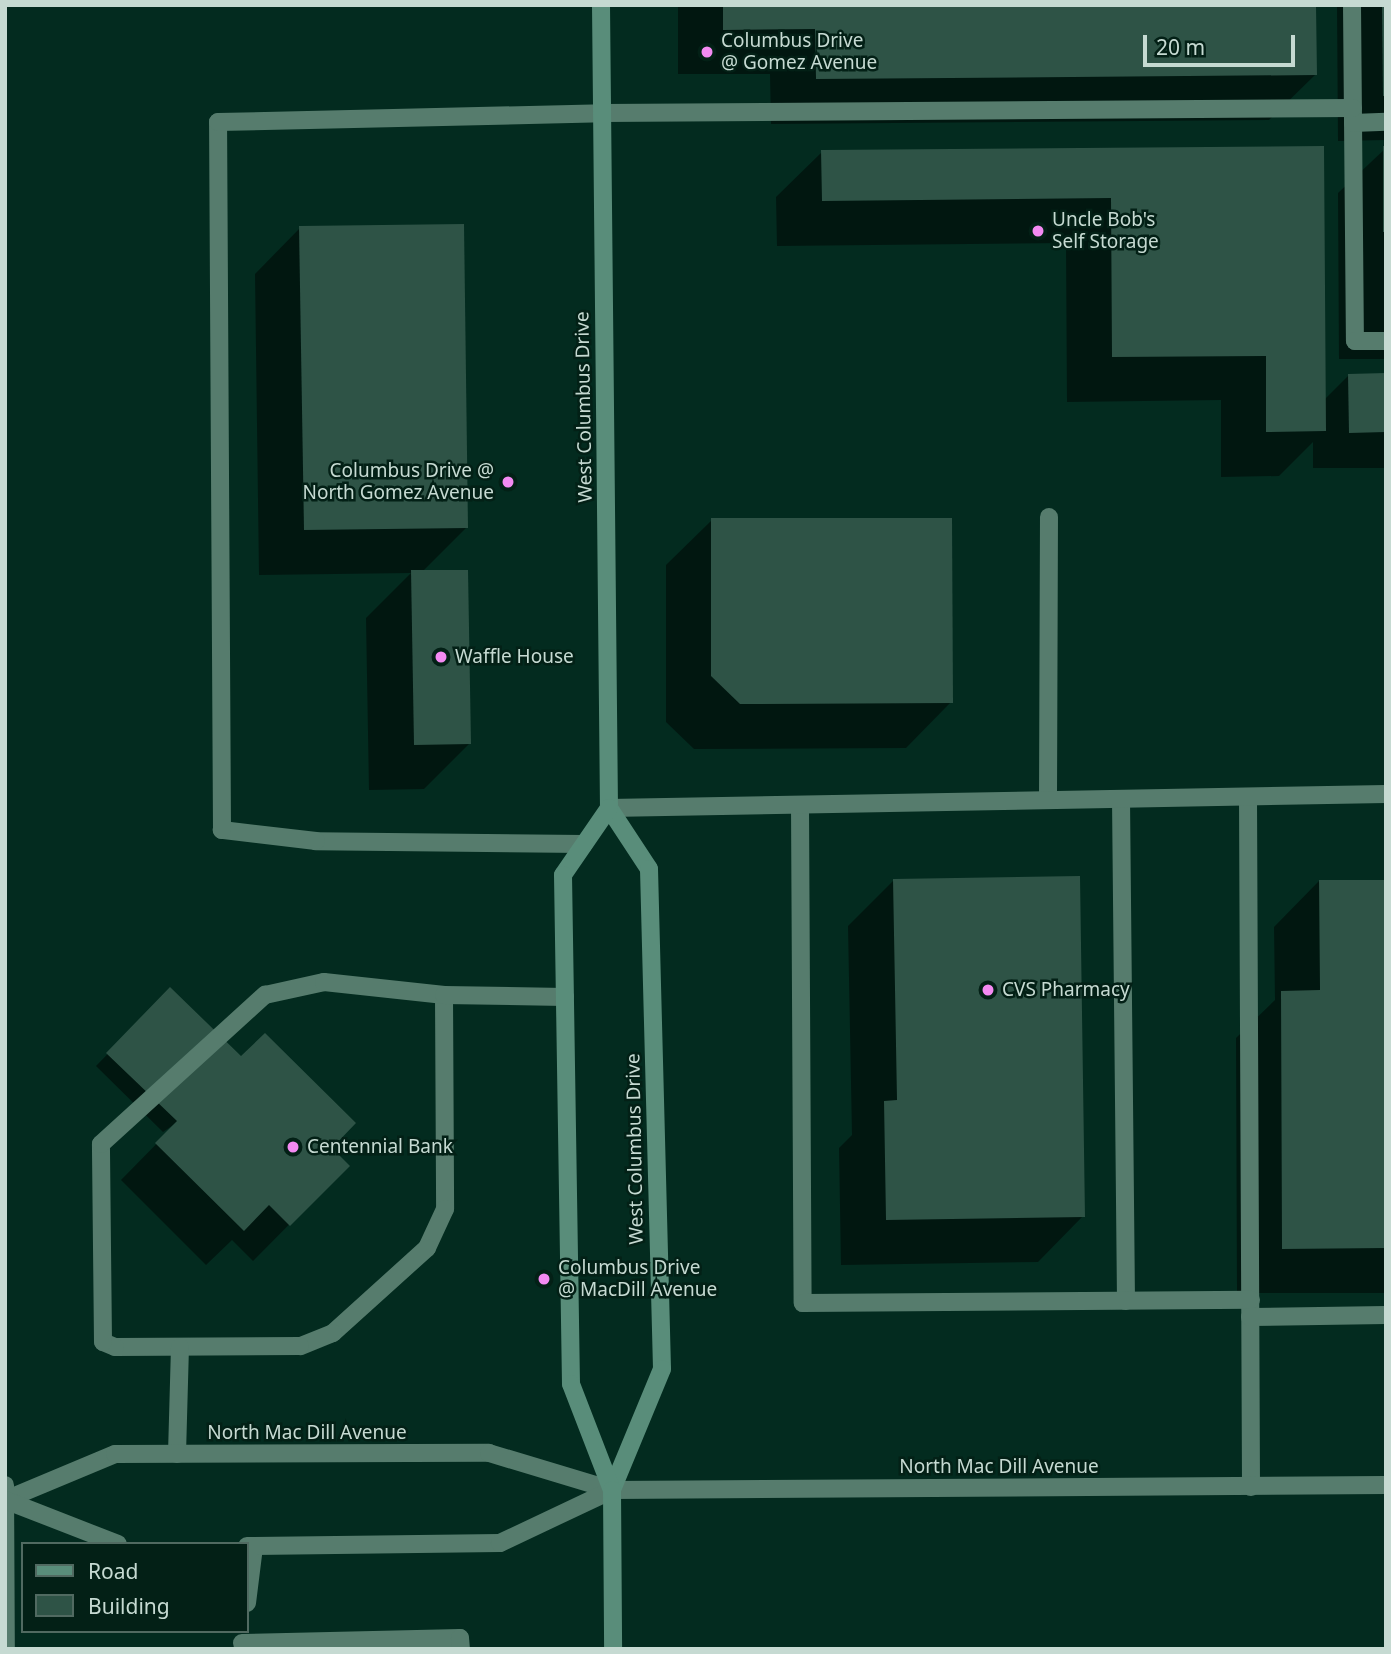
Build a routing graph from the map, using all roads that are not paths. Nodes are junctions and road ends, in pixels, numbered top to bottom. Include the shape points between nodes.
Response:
1 (601, 5) edge
2 (1352, 5) edge
3 (603, 113) junction
4 (1353, 116) junction
5 (1386, 122) edge
6 (1386, 341) edge
7 (1049, 517) dead end
8 (1386, 794) edge
9 (1248, 797) junction
10 (1121, 799) junction
11 (1048, 800) junction
12 (800, 805) junction
13 (609, 808) junction
14 (584, 844) junction
15 (444, 995) junction
16 (565, 997) junction
17 (1126, 1301) junction
18 (1251, 1308) junction
19 (1386, 1315) edge
20 (180, 1347) junction
21 (177, 1454) junction
22 (5, 1485) edge
23 (1386, 1485) edge
24 (1251, 1486) junction
25 (612, 1490) junction
26 (5, 1500) edge
27 (113, 1542) edge
28 (251, 1547) edge
29 (248, 1589) edge
30 (242, 1641) edge
31 (6, 1649) edge
32 (461, 1649) edge
33 (613, 1649) edge

1 - 3 main road, West Columbus Drive
2 - 4 street
3 - 4 street
3 - 13 main road, West Columbus Drive
3 - 14 street via 218,122 222,830 316,841
4 - 5 street
4 - 6 street via 1355,341
7 - 11 street
8 - 9 street
9 - 10 street
9 - 18 street
10 - 11 street
10 - 17 street
11 - 12 street
12 - 13 street
12 - 17 street via 803,1303
13 - 14 main road, West Columbus Drive
13 - 25 main road, West Columbus Drive via 649,869 662,1370
14 - 16 main road, West Columbus Drive via 563,875
15 - 16 street
15 - 20 street via 445,1209 427,1248 333,1333 300,1346
15 - 20 street via 324,982 265,995 101,1144 103,1342 115,1347
16 - 25 main road, West Columbus Drive via 571,1384
17 - 18 street
18 - 19 street
18 - 24 street
20 - 21 street
21 - 25 street, North Mac Dill Avenue via 489,1453
21 - 26 street, North Mac Dill Avenue via 115,1454
22 - 26 street
23 - 24 street, North Mac Dill Avenue
24 - 25 street, North Mac Dill Avenue
25 - 28 street, North Mac Dill Avenue via 500,1543
25 - 33 main road, West Columbus Drive
26 - 27 street
26 - 31 street
28 - 29 street
30 - 32 street via 460,1638

